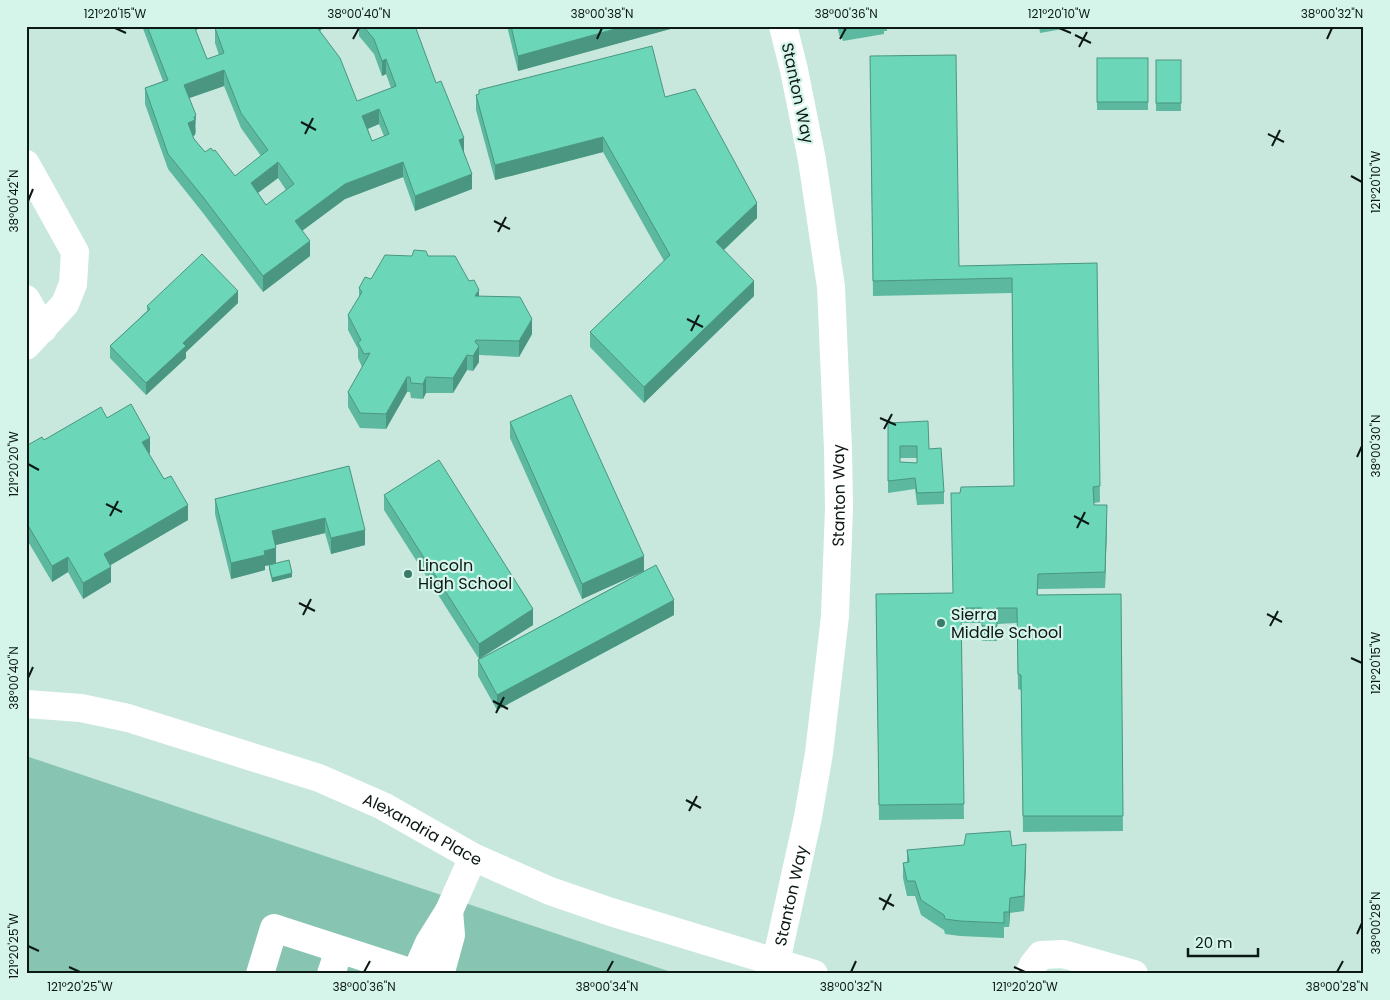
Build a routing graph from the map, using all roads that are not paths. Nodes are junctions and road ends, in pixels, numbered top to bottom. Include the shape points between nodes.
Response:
1 (783, 26) edge
2 (26, 164) edge
3 (26, 299) edge
4 (34, 337) edge
5 (26, 704) edge
6 (473, 857) junction
7 (449, 911) junction
8 (335, 962) edge
9 (776, 962) junction
10 (413, 973) edge
11 (260, 974) edge
12 (436, 974) edge
13 (814, 974) edge
14 (1029, 974) edge
15 (1134, 974) edge

1 - 9 street, Stanton Way via 812,160 830,278 839,508 835,616 820,744 808,817
2 - 4 street via 75,252 74,284 68,298
3 - 4 street
5 - 6 street, Alexandria Place via 81,708 128,718 319,778 383,806
6 - 7 street
6 - 9 street, Alexandria Place via 593,906
7 - 10 street
7 - 12 street via 451,935 442,968
8 - 10 street
8 - 11 street via 274,928
9 - 13 street, Alexandria Place
14 - 15 street via 1041,955 1063,954

